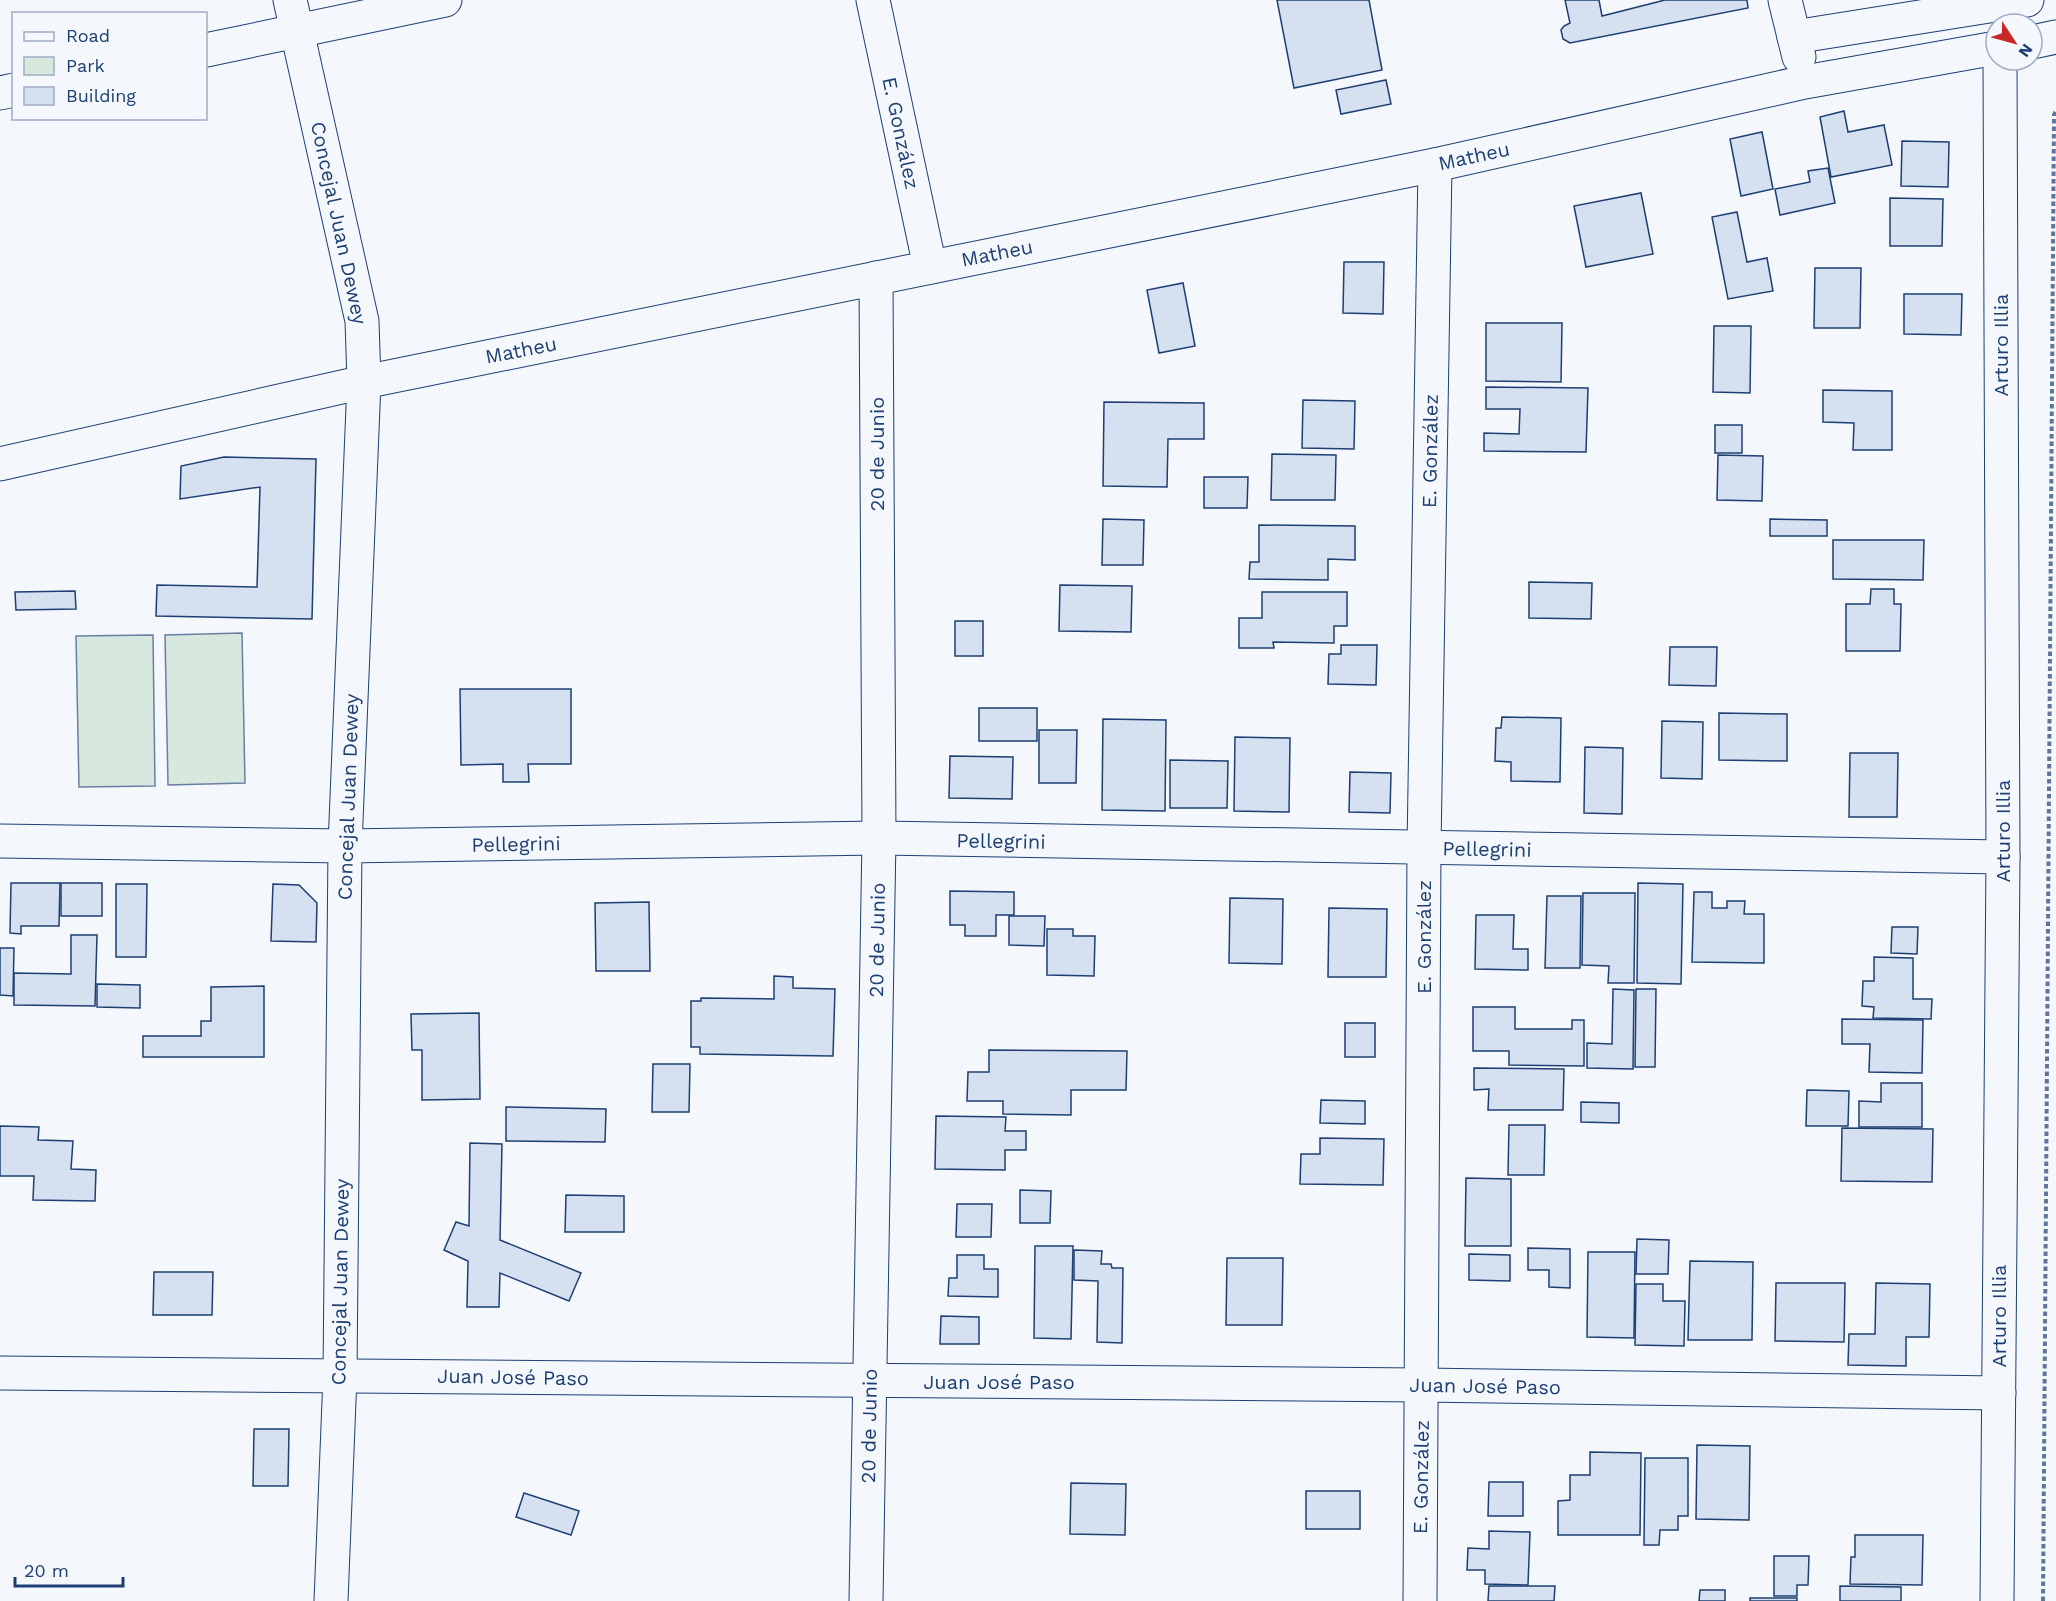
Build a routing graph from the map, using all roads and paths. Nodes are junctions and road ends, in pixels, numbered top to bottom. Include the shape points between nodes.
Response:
1 (445, 0) edge
2 (873, 0) edge
3 (1785, 0) edge
4 (2008, 10) edge
5 (293, 15) edge
6 (1794, 37) junction
7 (207, 50) edge
8 (1984, 50) edge
9 (2000, 72) edge
10 (1805, 82) junction
11 (2056, 111) edge
12 (1435, 165) junction
13 (930, 267) junction
14 (876, 278) junction
15 (364, 382) junction
16 (0, 464) edge
17 (879, 838) junction
18 (0, 841) edge
19 (345, 846) junction
20 (1424, 848) junction
21 (2003, 857) junction
22 (0, 1373) edge
23 (340, 1376) junction
24 (870, 1381) junction
25 (1422, 1385) junction
26 (1999, 1393) junction
27 (331, 1601) edge
28 (866, 1601) edge
29 (1420, 1601) edge
30 (1997, 1601) edge
31 (2043, 1601) edge

1 - 5 street
2 - 13 street, E. González
3 - 6 street
4 - 6 street
5 - 7 street
5 - 15 street, Concejal Juan Dewey via 362,321
6 - 10 street
8 - 10 street, Matheu
9 - 21 street, Arturo Illia
10 - 12 street, Matheu
11 - 31 path
12 - 13 street, Matheu
12 - 20 street, E. González
13 - 14 street, Matheu
14 - 15 street, Matheu
14 - 17 street, 20 de Junio
15 - 16 street, Matheu
15 - 19 street, Concejal Juan Dewey
17 - 19 street, Pellegrini
17 - 20 street, Pellegrini
17 - 24 street, 20 de Junio
18 - 19 street, Pellegrini
19 - 23 street, Concejal Juan Dewey
20 - 21 street, Pellegrini
20 - 25 street, E. González
21 - 26 street, Arturo Illia
22 - 23 street, Juan José Paso
23 - 24 street, Juan José Paso
23 - 27 street, Concejal Juan Dewey
24 - 25 street, Juan José Paso
24 - 28 street, 20 de Junio
25 - 26 street, Juan José Paso
25 - 29 street, E. González
26 - 30 street, Arturo Illia

